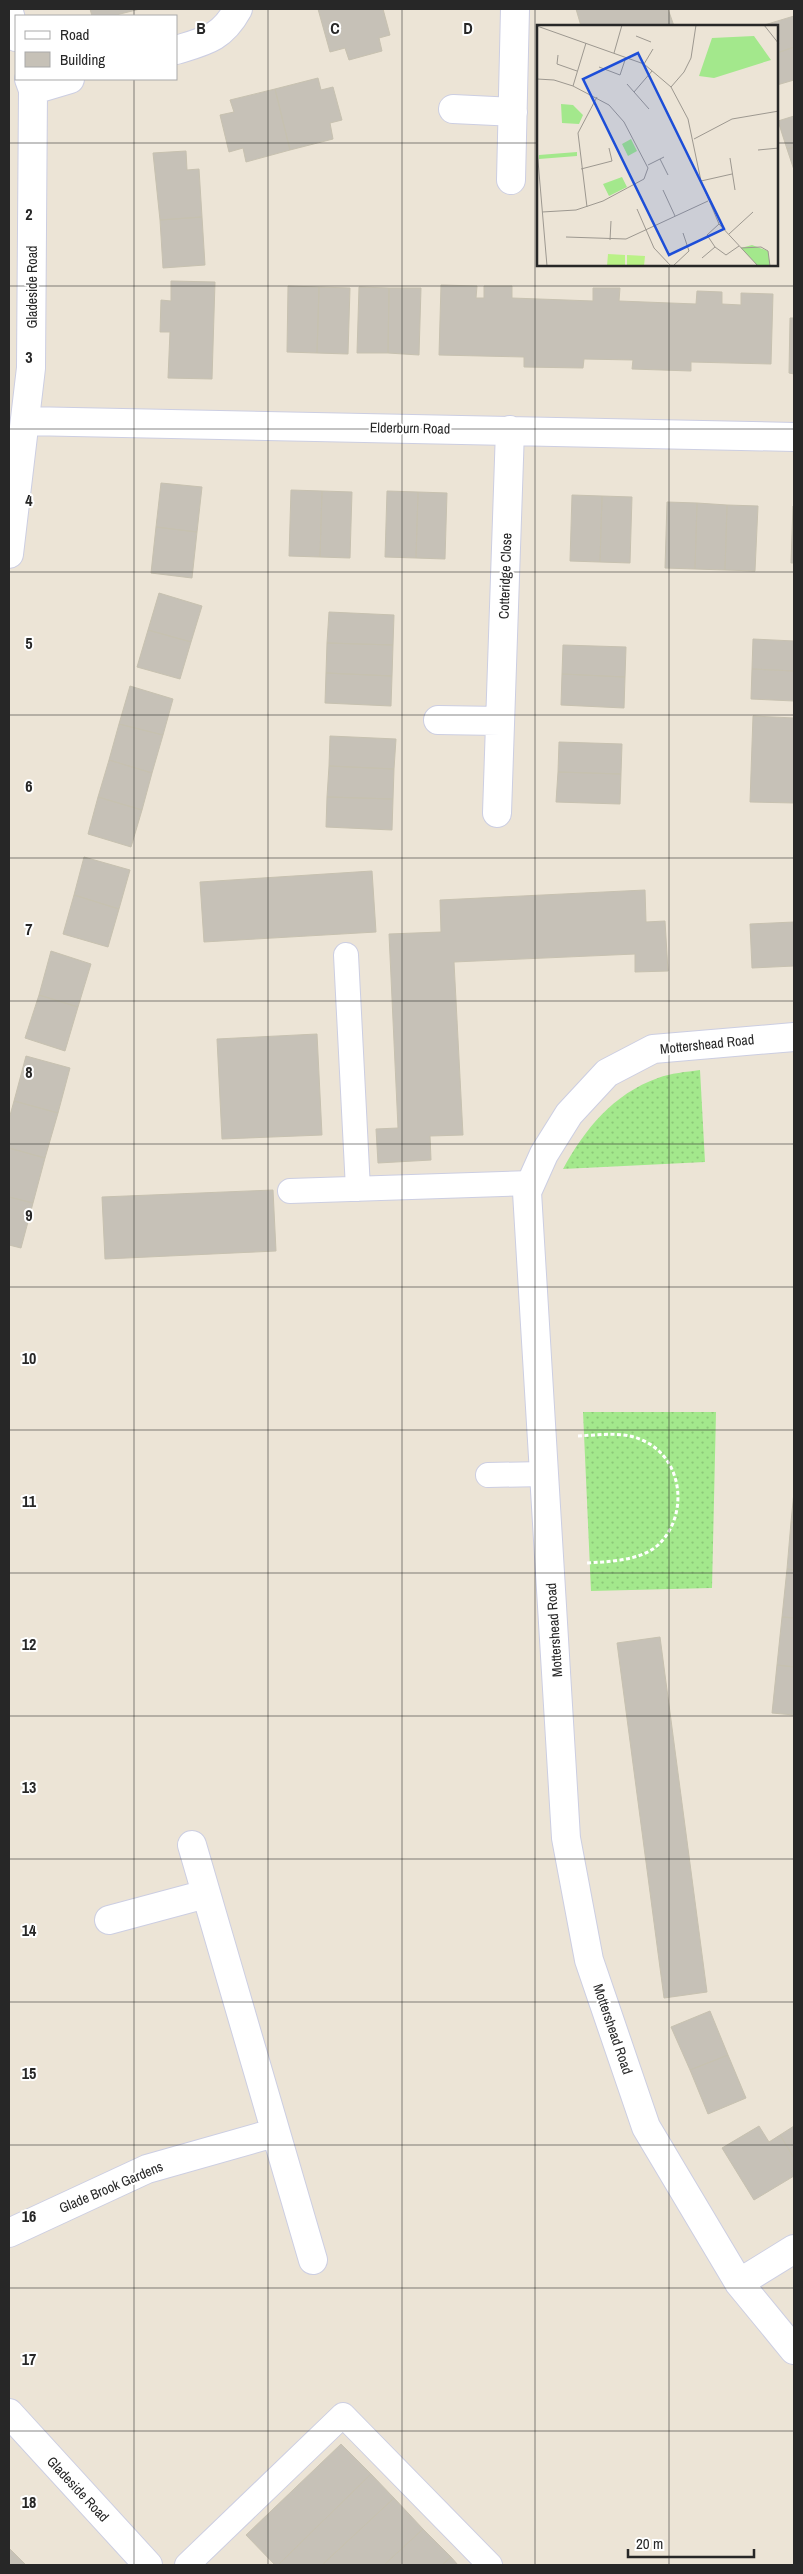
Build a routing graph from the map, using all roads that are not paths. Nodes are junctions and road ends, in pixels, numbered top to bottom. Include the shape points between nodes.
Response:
1 (238, 9) edge
2 (515, 9) edge
3 (9, 12) edge
4 (15, 33) edge
5 (178, 49) edge
6 (62, 80) edge
7 (31, 84) edge
8 (453, 110) dead end
9 (513, 112) junction
10 (511, 180) dead end
11 (25, 421) junction
12 (510, 430) junction
13 (794, 437) edge
14 (9, 554) edge
15 (438, 720) dead end
16 (500, 721) junction
17 (497, 813) dead end
18 (346, 955) dead end
19 (794, 1037) edge
20 (531, 1183) junction
21 (358, 1189) junction
22 (290, 1191) dead end
23 (544, 1474) junction
24 (488, 1475) dead end
25 (192, 1845) dead end
26 (206, 1894) junction
27 (109, 1920) dead end
28 (274, 2133) junction
29 (9, 2233) edge
30 (794, 2249) edge
31 (312, 2260) dead end
32 (739, 2283) junction
33 (794, 2350) edge
34 (9, 2414) edge
35 (148, 2565) edge
36 (186, 2565) edge
37 (490, 2565) edge

1 - 5 street via 230,23 213,39
2 - 9 street
3 - 4 street
6 - 7 street
7 - 11 street, Gladeside Road via 31,368
8 - 9 street
9 - 10 street
11 - 12 street, Elderburn Road
11 - 14 street, Gladeside Road
12 - 13 street, Elderburn Road
12 - 16 street, Cotteridge Close
15 - 16 street
16 - 17 street, Cotteridge Close
18 - 21 lane
19 - 20 street, Mottershead Road via 653,1049 607,1073 569,1114 544,1154
20 - 21 lane
20 - 23 street, Mottershead Road via 526,1192
21 - 22 lane
23 - 24 lane
23 - 32 street, Mottershead Road via 566,1838 589,1960 646,2127
25 - 26 street
26 - 27 street
26 - 28 street
28 - 29 street, Glade Brook Gardens via 147,2169
28 - 31 street
30 - 32 street
32 - 33 street, Mottershead Road
34 - 35 street, Gladeside Road
36 - 37 lane via 343,2415

